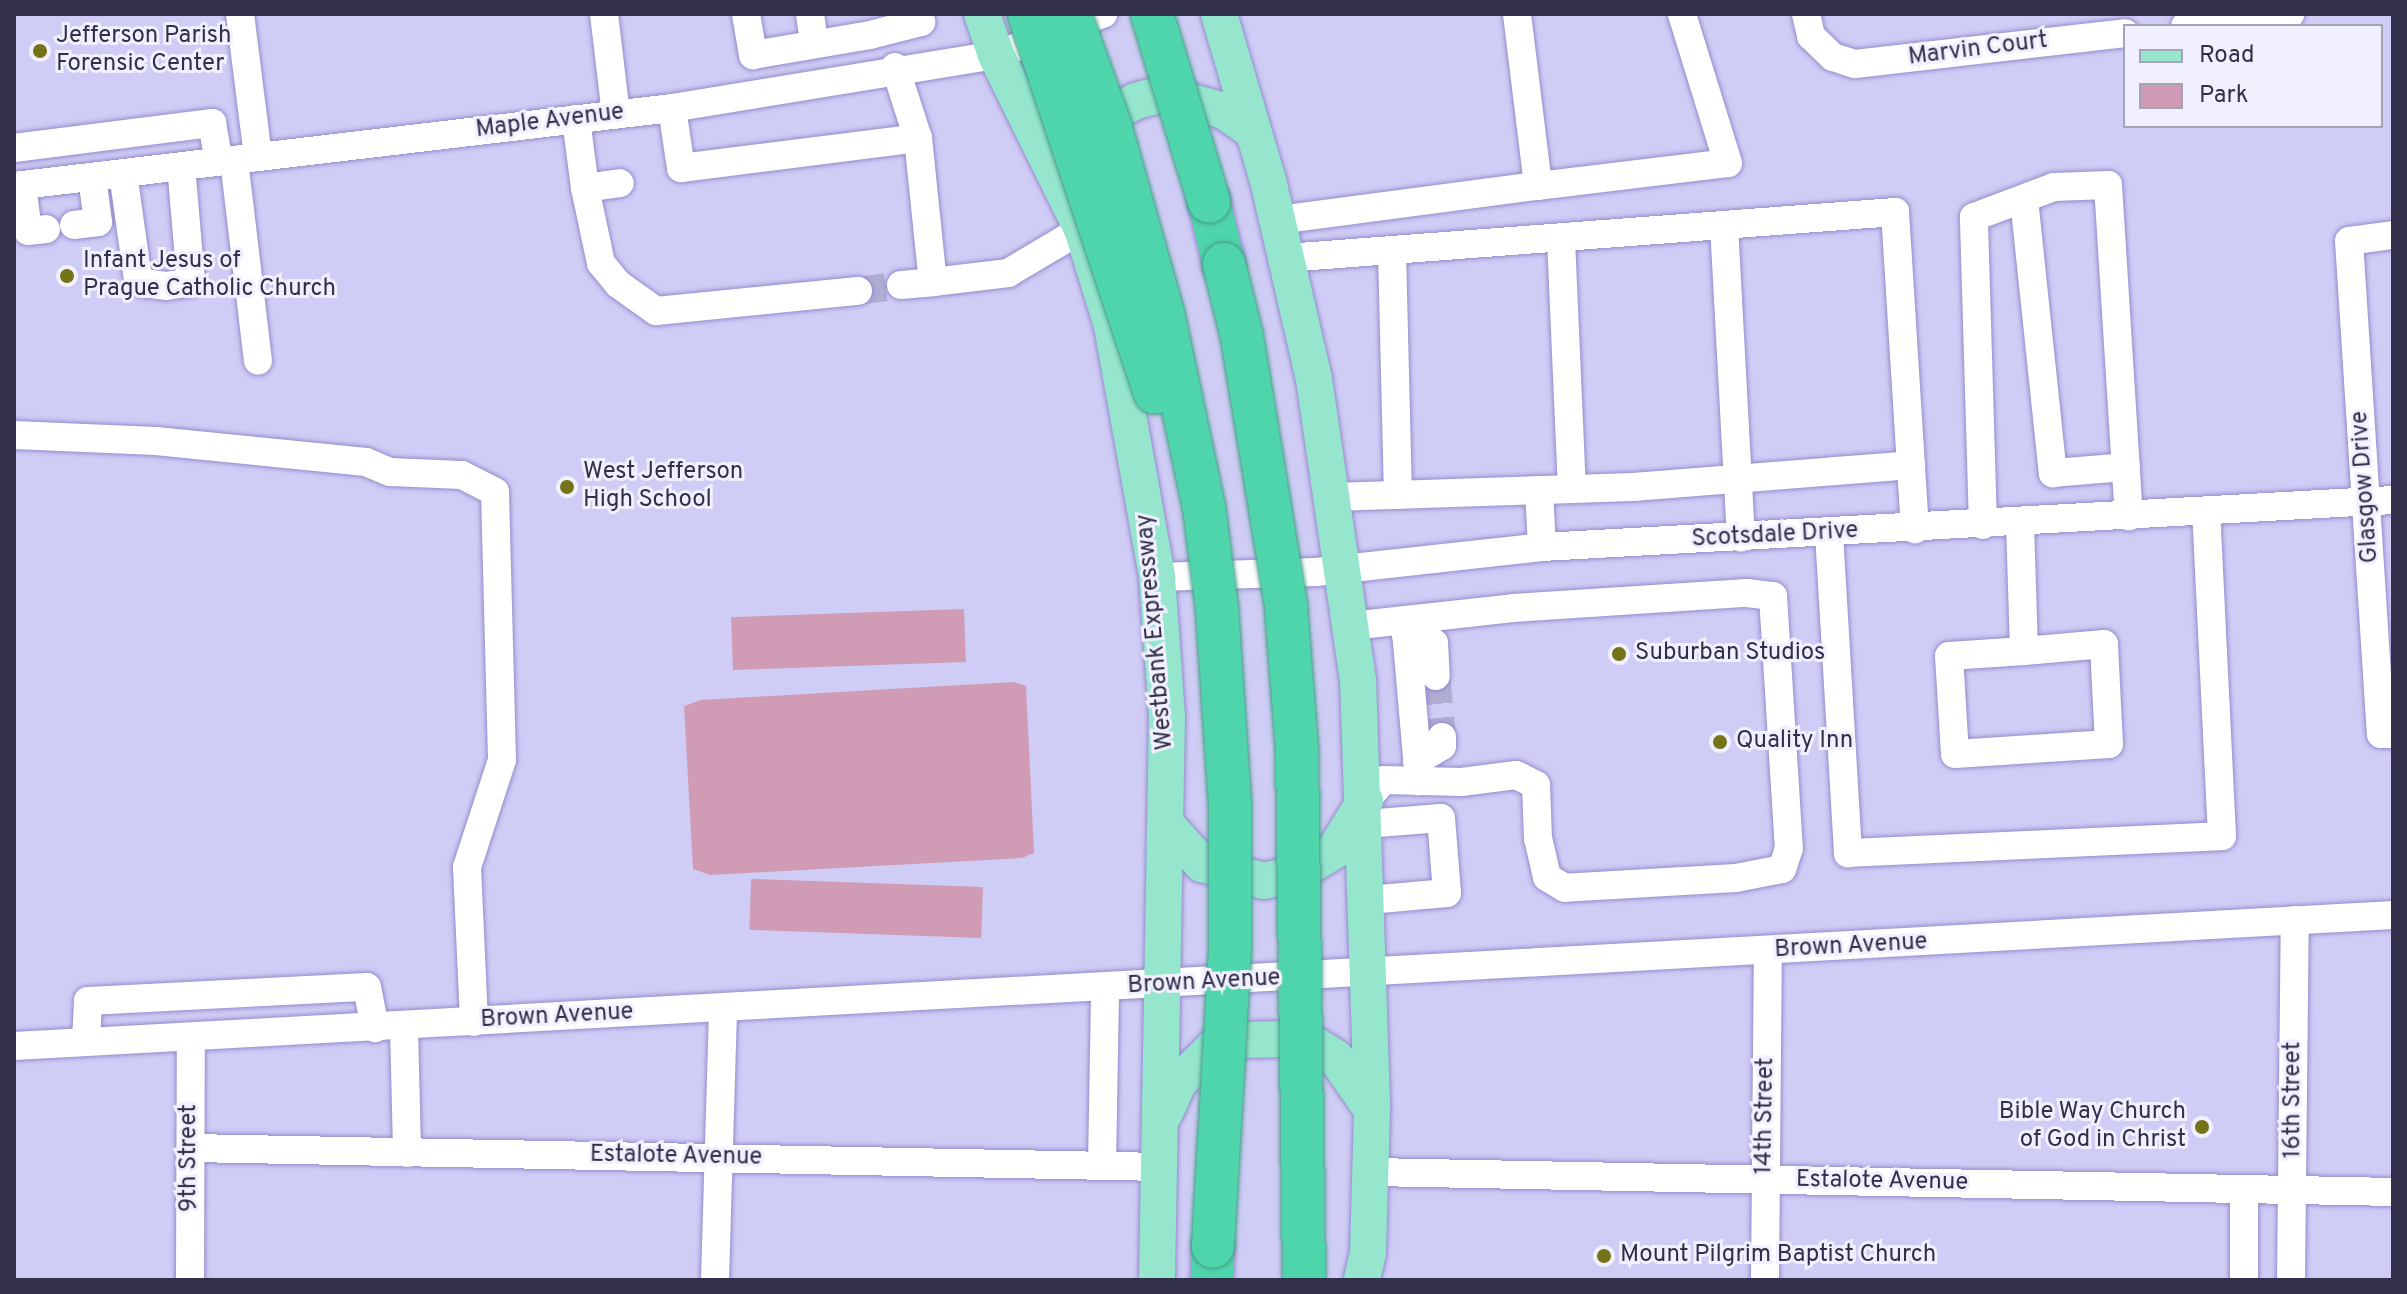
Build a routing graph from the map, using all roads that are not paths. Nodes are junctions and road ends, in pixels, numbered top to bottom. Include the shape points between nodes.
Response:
1 (240, 14) edge
2 (604, 14) edge
3 (746, 14) edge
4 (810, 14) edge
5 (918, 14) edge
6 (982, 14) edge
7 (1029, 14) edge
8 (1152, 14) edge
9 (1169, 14) edge
10 (1219, 14) edge
11 (1517, 14) edge
12 (1682, 14) edge
13 (1806, 14) edge
14 (2290, 14) edge
15 (1084, 17) edge
16 (868, 24) edge
17 (2202, 24) edge
18 (2123, 33) edge
19 (814, 44) junction
20 (996, 55) junction
21 (886, 69) junction
22 (672, 108) junction
23 (616, 114) junction
24 (576, 119) junction
25 (1250, 129) junction
26 (918, 138) junction
27 (14, 148) edge
28 (237, 159) junction
29 (181, 166) junction
30 (123, 173) junction
31 (92, 177) junction
32 (620, 183) dead end
33 (18, 186) edge
34 (1538, 186) junction
35 (585, 188) junction
36 (2024, 199) junction
37 (1209, 202) junction
38 (1075, 216) junction
39 (1278, 220) junction
40 (74, 225) dead end
41 (1724, 225) junction
42 (46, 229) dead end
43 (2393, 235) edge
44 (1561, 239) junction
45 (1392, 251) junction
46 (1286, 258) junction
47 (933, 282) junction
48 (901, 285) tunnel mouth
49 (858, 291) tunnel mouth
50 (258, 361) dead end
51 (14, 435) edge
52 (1911, 465) junction
53 (2126, 467) junction
54 (1738, 479) junction
55 (1572, 489) junction
56 (1539, 490) junction
57 (1398, 495) junction
58 (1333, 497) junction
59 (2380, 500) edge
60 (1204, 507) junction
61 (2206, 511) junction
62 (2129, 516) junction
63 (2020, 523) junction
64 (1983, 525) junction
65 (1915, 529) junction
66 (1829, 533) junction
67 (1741, 538) junction
68 (1542, 547) junction
69 (1342, 568) junction
70 (1157, 577) junction
71 (1351, 626) junction
72 (1406, 628) junction
73 (2024, 651) junction
74 (1436, 676) tunnel mouth
75 (2387, 734) edge
76 (1442, 737) tunnel mouth
77 (1418, 771) junction
78 (1365, 813) junction
79 (1166, 824) junction
80 (1368, 900) junction
81 (2393, 915) edge
82 (2295, 920) junction
83 (1768, 951) junction
84 (1369, 974) junction
85 (1163, 985) junction
86 (1105, 988) junction
87 (723, 1008) junction
88 (474, 1022) junction
89 (404, 1027) junction
90 (375, 1028) junction
91 (191, 1037) junction
92 (86, 1042) junction
93 (14, 1046) edge
94 (1372, 1110) junction
95 (1163, 1117) junction
96 (191, 1148) junction
97 (407, 1153) junction
98 (718, 1157) junction
99 (1102, 1166) junction
100 (1161, 1167) junction
101 (1372, 1172) junction
102 (1766, 1179) junction
103 (2244, 1189) junction
104 (2293, 1190) junction
105 (2393, 1192) edge
106 (1366, 1271) edge
107 (190, 1280) edge
108 (715, 1280) edge
109 (1157, 1280) edge
110 (1212, 1280) edge
111 (1304, 1280) edge
112 (1765, 1280) edge
113 (2244, 1280) edge
114 (2291, 1280) edge

1 - 28 street
2 - 23 street
3 - 19 street via 753,55
4 - 19 street
5 - 16 street via 921,22
6 - 20 main road, Westbank Expressway
7 - 60 highway, bridge via 1146,358 1170,454
8 - 37 highway, bridge
9 - 37 highway, bridge via 1193,92
10 - 25 main road
11 - 34 street
12 - 34 street via 1728,163
13 - 18 street, Marvin Court via 1811,36 1833,57 1855,64
14 - 17 street
15 - 20 street, Maple Avenue
15 - 60 highway, bridge via 1147,251
16 - 19 street
16 - 21 street
20 - 21 street, Maple Avenue
20 - 38 main road, Westbank Expressway
21 - 22 street, Maple Avenue
21 - 26 street
22 - 23 street, Maple Avenue
22 - 26 street via 681,168
23 - 24 street, Maple Avenue
24 - 28 street, Maple Avenue
24 - 35 street
25 - 38 main road via 1224,111 1163,94 1136,101 1097,122 1081,147
25 - 39 main road
26 - 47 street
27 - 28 street via 212,123
28 - 29 street, Maple Avenue
28 - 50 street
29 - 30 street, Maple Avenue
29 - 30 street via 191,282 166,286 143,283 137,273
30 - 31 street, Maple Avenue
31 - 33 street, Maple Avenue
31 - 40 street via 98,222
32 - 35 street
33 - 42 street via 28,231
34 - 39 street
35 - 49 street via 601,263 618,284 656,311
36 - 53 street via 2053,473
36 - 53 street via 2054,187 2108,185
36 - 64 street via 1974,217
37 - 111 highway, bridge via 1242,337 1286,607 1297,750
38 - 47 street via 1008,273
38 - 70 main road, Westbank Expressway via 1112,326
39 - 46 main road
41 - 44 street
41 - 52 street via 1895,212
41 - 54 street
43 - 59 street, Glasgow Drive via 2349,241
44 - 45 street
44 - 55 street
45 - 46 street
45 - 57 street
46 - 58 main road via 1314,379
47 - 48 street
51 - 88 street via 156,441 366,462 390,472 462,475 495,492 502,760 467,867
52 - 54 street
52 - 65 street
53 - 62 street
54 - 55 street
54 - 67 street
55 - 56 street
56 - 57 street
56 - 68 street
57 - 58 street
58 - 69 main road
59 - 61 street, Scotsdale Drive
59 - 75 street, Glasgow Drive
60 - 110 highway, bridge via 1217,609 1230,805 1230,950
61 - 62 street, Scotsdale Drive
61 - 66 street via 2222,836 1848,853
62 - 63 street, Scotsdale Drive
63 - 64 street, Scotsdale Drive
63 - 73 street
64 - 65 street, Scotsdale Drive
65 - 66 street, Scotsdale Drive
66 - 67 street, Scotsdale Drive
67 - 68 street, Scotsdale Drive
68 - 69 street, Scotsdale Drive
69 - 70 street, Scotsdale Drive
69 - 71 main road
70 - 79 main road, Westbank Expressway via 1167,717
71 - 72 street
71 - 78 main road
72 - 74 street via 1434,643
72 - 77 street
72 - 77 street via 1513,608 1747,593 1773,596 1789,848 1782,869 1736,878 1565,888 1547,877 1538,839 1536,785 1516,775 1461,782
73 - 73 street via 1949,656 1955,754 2109,744 2104,644
76 - 77 street via 1442,746
77 - 78 street via 1384,780
78 - 79 main road via 1334,851 1298,873 1264,881 1202,864
78 - 80 main road
78 - 80 street via 1441,818 1447,893
79 - 85 main road, Westbank Expressway
80 - 84 main road
81 - 82 street, Brown Avenue
82 - 83 street, Brown Avenue
82 - 104 street, 16th Street
83 - 84 street, Brown Avenue
83 - 102 street, 14th Street
84 - 85 street, Brown Avenue
84 - 94 main road
85 - 86 street, Brown Avenue
85 - 95 main road, Westbank Expressway
86 - 87 street, Brown Avenue
86 - 99 street
87 - 88 street, Brown Avenue
87 - 98 street
88 - 89 street, Brown Avenue
89 - 90 street, Brown Avenue
89 - 97 street
90 - 91 street, Brown Avenue
90 - 92 street via 371,989 84,1003
91 - 92 street, Brown Avenue
91 - 96 street, 9th Street
92 - 93 street, Brown Avenue
94 - 95 main road via 1342,1064 1317,1046 1286,1039 1238,1040 1213,1048 1188,1071
94 - 101 main road
95 - 100 main road, Westbank Expressway
96 - 97 street, Estalote Avenue
96 - 107 street, 9th Street
97 - 98 street, Estalote Avenue
98 - 99 street, Estalote Avenue
98 - 108 street
99 - 100 street, Estalote Avenue
100 - 109 main road, Westbank Expressway
101 - 102 street, Estalote Avenue
101 - 106 main road
102 - 103 street, Estalote Avenue
102 - 112 street, 14th Street
103 - 104 street, Estalote Avenue
103 - 113 street
104 - 105 street, Estalote Avenue
104 - 114 street, 16th Street

